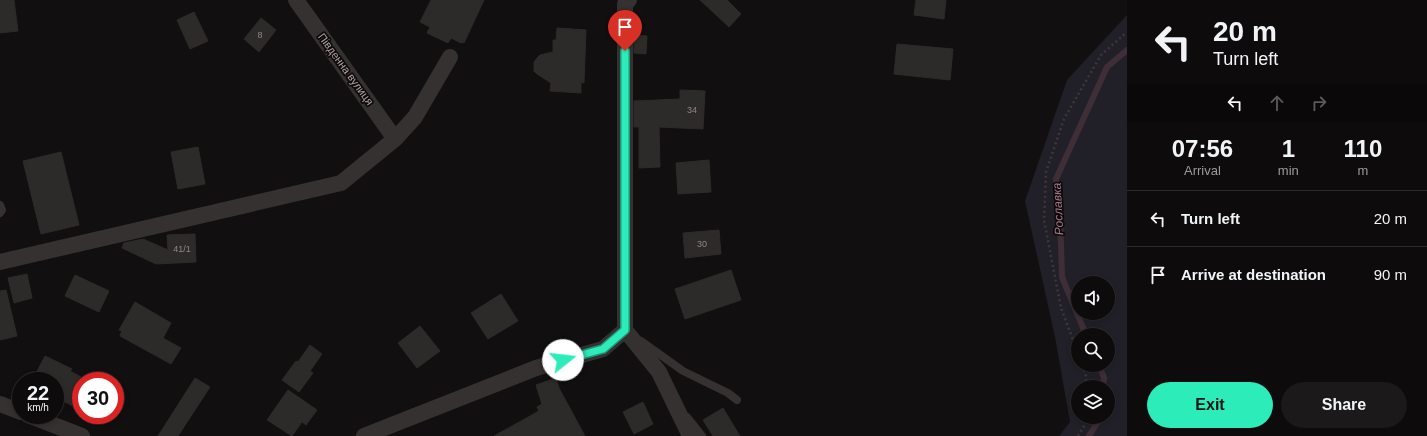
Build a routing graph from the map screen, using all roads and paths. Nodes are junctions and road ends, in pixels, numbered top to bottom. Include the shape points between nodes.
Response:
1 (296, 0) edge
2 (629, 0) edge
3 (1127, 32) edge
4 (450, 57) dead end
5 (395, 139) junction
6 (0, 205) edge
7 (0, 213) edge
8 (0, 262) edge
9 (625, 330) junction
10 (1071, 334) edge
11 (737, 400) dead end
12 (674, 403) junction
13 (0, 404) edge
14 (12, 409) edge
15 (51, 424) edge
16 (1086, 424) edge
17 (82, 436) edge
18 (364, 436) edge
19 (690, 436) edge
20 (702, 436) edge
21 (1078, 436) edge

1 - 5 street, Південна вулиця
2 - 9 street via 625,4
3 - 10 path via 1101,56 1064,119 1046,172 1044,220 1061,308
4 - 5 street via 416,118
5 - 8 street via 340,183
6 - 7 lane
9 - 11 lane via 683,371
9 - 12 street via 660,372
9 - 18 street via 603,349 536,368
12 - 19 street
12 - 20 lane
13 - 14 street
15 - 17 street
16 - 21 path

